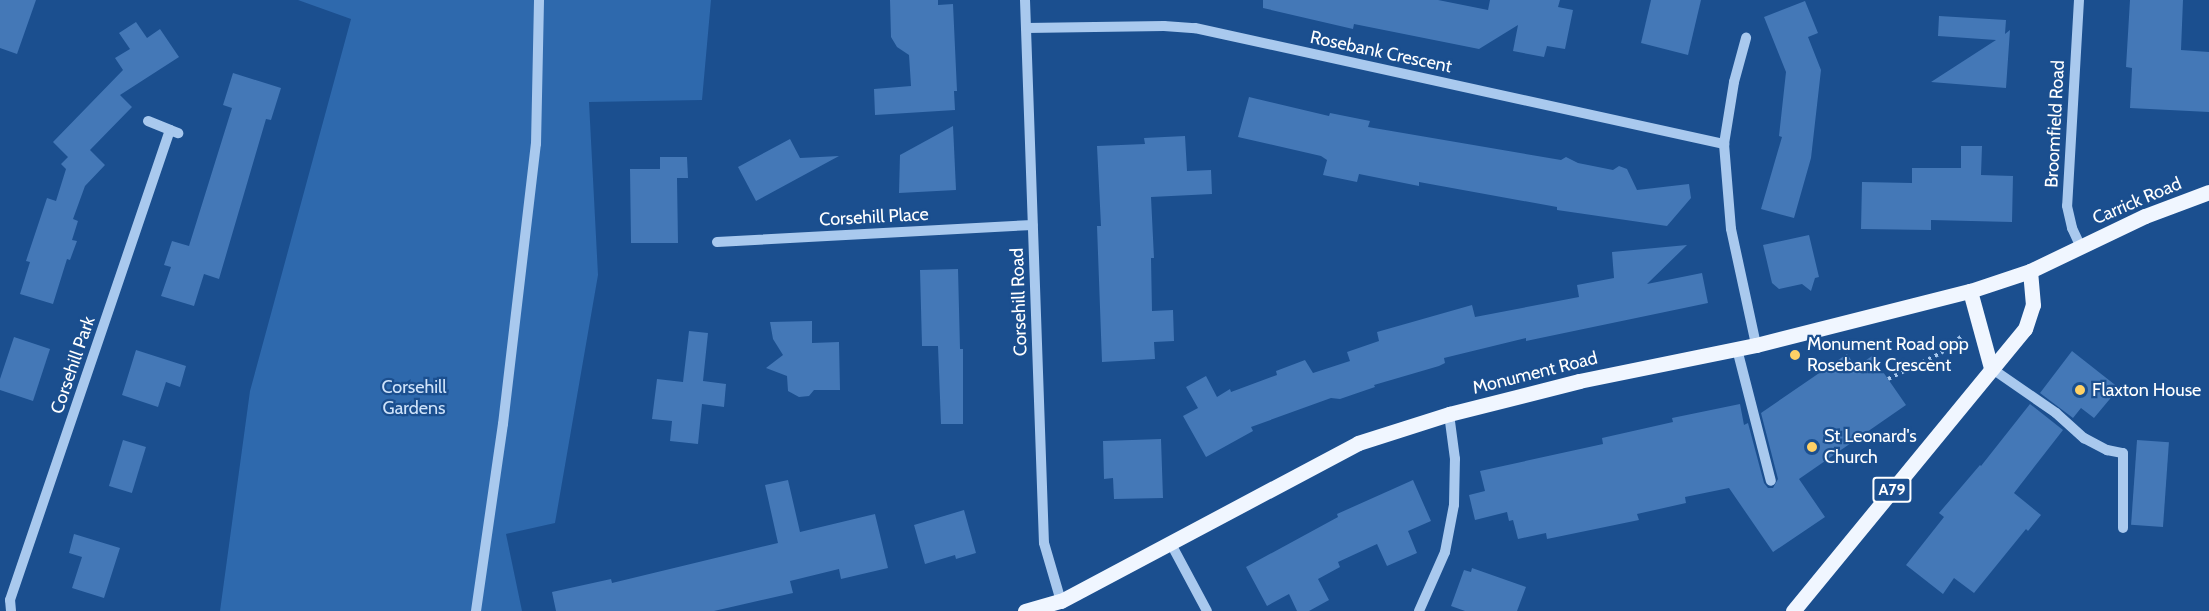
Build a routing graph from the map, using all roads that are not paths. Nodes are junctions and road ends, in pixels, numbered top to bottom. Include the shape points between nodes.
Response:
1 (539, 0) edge
2 (1025, 0) edge
3 (2079, 0) edge
4 (1026, 28) junction
5 (1746, 38) dead end
6 (148, 121) dead end
7 (1724, 144) junction
8 (2209, 192) edge
9 (1033, 225) junction
10 (717, 242) dead end
11 (2081, 247) junction
12 (2030, 272) junction
13 (1970, 291) junction
14 (1756, 345) junction
15 (1737, 348) junction
16 (1991, 368) junction
17 (1449, 414) junction
18 (1771, 481) dead end
19 (2123, 528) dead end
20 (1170, 542) junction
21 (1061, 601) junction
22 (11, 611) edge
23 (476, 611) edge
24 (1024, 611) edge
25 (1208, 611) edge
26 (1419, 611) edge
27 (1793, 611) edge

1 - 23 street via 536,144
2 - 4 street, Corsehill Road
3 - 11 street, Broomfield Road via 2067,206
4 - 7 street, Rosebank Crescent via 1195,28
4 - 9 street, Corsehill Road
5 - 7 street
6 - 22 street, Corsehill Park via 174,131 10,600
7 - 14 street via 1731,229
8 - 11 main road, Carrick Road via 2145,216
9 - 10 street, Corsehill Place
9 - 21 street, Corsehill Road via 1044,543
11 - 12 main road, Monument Road
12 - 13 main road, Monument Road
12 - 16 main road, A79 via 2032,304 2025,328
13 - 14 main road, Monument Road
13 - 16 main road
14 - 15 main road, Monument Road
15 - 17 main road, Monument Road via 1579,381
15 - 18 street
16 - 19 street via 2056,413 2084,438 2123,453
16 - 27 main road, A79
17 - 20 main road, Monument Road via 1358,443
17 - 26 street via 1455,459 1454,505 1445,552
20 - 21 main road, Monument Road
20 - 25 street
21 - 24 main road, Monument Road

